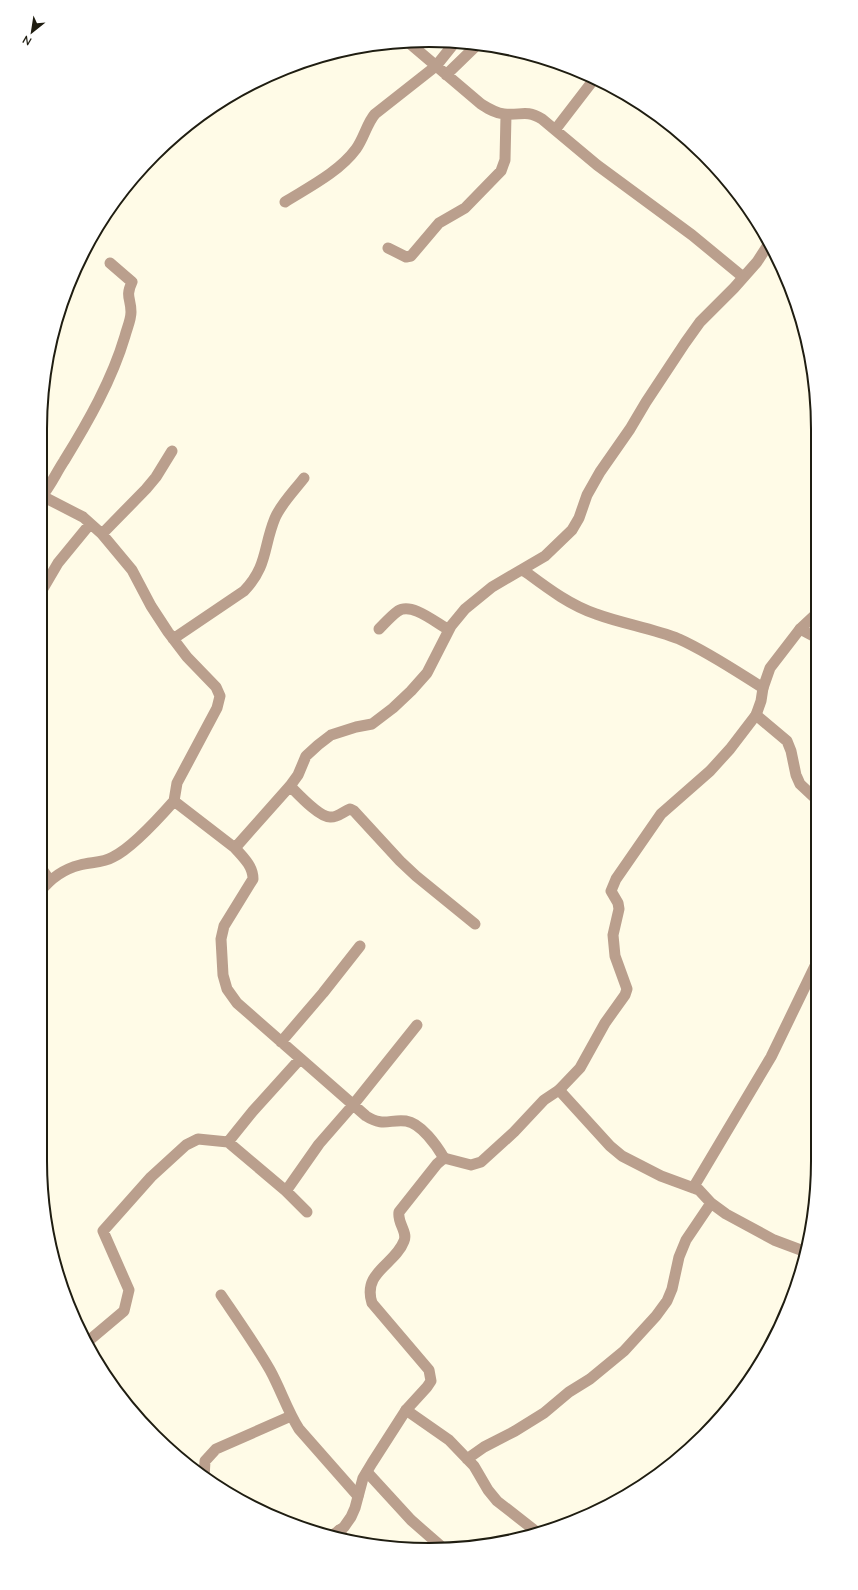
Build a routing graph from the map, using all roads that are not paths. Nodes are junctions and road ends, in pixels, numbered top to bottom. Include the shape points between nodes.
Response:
1 (415, 48) edge
2 (451, 48) edge
3 (472, 49) edge
4 (436, 66) junction
5 (446, 75) junction
6 (591, 83) edge
7 (506, 115) junction
8 (555, 130) junction
9 (285, 202) dead end
10 (388, 248) dead end
11 (766, 249) edge
12 (110, 263) dead end
13 (743, 277) junction
14 (172, 452) dead end
15 (304, 478) dead end
16 (47, 487) edge
17 (47, 500) edge
18 (90, 524) junction
19 (102, 534) junction
20 (523, 570) junction
21 (47, 582) edge
22 (811, 619) edge
23 (379, 629) dead end
24 (800, 629) junction
25 (449, 630) junction
26 (811, 634) edge
27 (173, 638) junction
28 (763, 688) junction
29 (756, 715) junction
30 (290, 786) junction
31 (811, 794) edge
32 (174, 802) junction
33 (235, 848) junction
34 (47, 876) edge
35 (50, 881) junction
36 (47, 884) edge
37 (476, 924) dead end
38 (360, 946) dead end
39 (811, 974) edge
40 (417, 1025) dead end
41 (281, 1042) junction
42 (300, 1059) junction
43 (559, 1090) junction
44 (353, 1105) junction
45 (228, 1142) junction
46 (444, 1158) junction
47 (693, 1188) junction
48 (286, 1191) junction
49 (710, 1203) junction
50 (307, 1212) dead end
51 (801, 1250) edge
52 (221, 1295) dead end
53 (91, 1339) edge
54 (406, 1410) junction
55 (291, 1416) junction
56 (467, 1459) junction
57 (204, 1470) edge
58 (367, 1472) junction
59 (358, 1496) junction
60 (532, 1529) edge
61 (342, 1533) edge
62 (437, 1543) edge

1 - 4 street
2 - 4 street
3 - 5 street
4 - 5 street
4 - 9 street via 371,118 357,148 336,169
5 - 7 street via 481,104 494,112
6 - 8 street
7 - 8 street via 532,113
7 - 10 street via 505,160 501,171 465,208 439,223 411,256 406,257
8 - 13 street
11 - 13 street
12 - 16 street via 132,282 128,297 130,319 109,379 85,426
13 - 20 street via 700,322 685,343 600,472 572,530 544,556
14 - 19 street via 146,489
15 - 27 street via 275,519 265,558 251,584
17 - 18 street via 83,517
18 - 19 street
18 - 21 street via 58,563
19 - 27 street via 132,570 151,606
20 - 25 street via 478,597
20 - 28 street via 571,603 596,614 679,639
22 - 24 street
23 - 25 street via 399,610 406,608 423,614
24 - 26 street
24 - 28 street via 770,668
25 - 30 street via 427,673 402,699 372,724 331,735 318,745 306,756
27 - 32 street via 187,657 216,687 220,696 217,708 178,783
28 - 29 street
29 - 31 street via 787,741 800,784
29 - 43 street via 710,771 661,814 616,879 611,891 619,909 613,935 614,956 627,989 580,1068
30 - 33 street
30 - 37 street via 319,813 328,817 337,816 350,809 354,811 416,876
32 - 33 street
32 - 35 street via 159,819 114,857 65,870
33 - 41 street via 250,865 253,879 224,926 221,939 223,975 227,989 237,1003
34 - 35 street
35 - 36 street
38 - 41 street
39 - 47 street via 771,1057
40 - 44 street
41 - 42 street
42 - 44 street
42 - 45 street
43 - 46 street via 544,1100 481,1162 471,1165
43 - 47 street via 622,1156 637,1166
44 - 46 street via 374,1121 407,1121 415,1124 436,1145
44 - 48 street via 319,1144
45 - 48 street
45 - 53 street via 198,1139 186,1145 151,1177 103,1231 129,1290 124,1311
46 - 54 street via 399,1212 398,1218 405,1233 405,1240 377,1274 369,1294 372,1303 429,1370 431,1381
47 - 49 street via 699,1190
48 - 50 street
49 - 51 street via 774,1240
49 - 56 street via 686,1240 679,1257 672,1290 666,1301 628,1347 609,1365 569,1392 544,1413
52 - 55 street via 254,1342
54 - 56 street via 449,1440
54 - 58 street
55 - 57 street via 216,1449 205,1461
55 - 59 street via 299,1429
56 - 60 street via 497,1501
58 - 59 street
58 - 62 street via 411,1520
59 - 61 street

